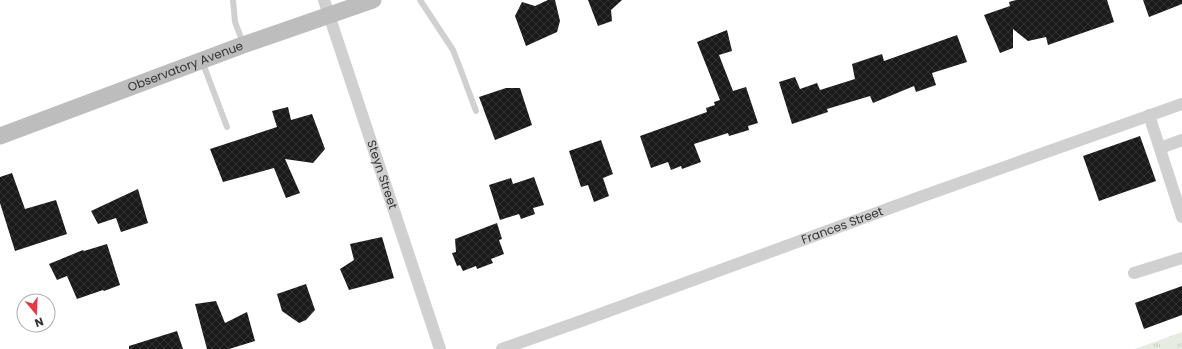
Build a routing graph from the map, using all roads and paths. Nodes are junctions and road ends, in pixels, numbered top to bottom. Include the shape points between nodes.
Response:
1 (233, 0) edge
2 (373, 0) edge
3 (420, 0) edge
4 (327, 8) edge
5 (243, 45) junction
6 (202, 60) junction
7 (1182, 104) edge
8 (476, 111) dead end
9 (1149, 116) junction
10 (227, 127) dead end
11 (0, 136) edge
12 (1182, 140) edge
13 (1160, 148) junction
14 (1182, 217) edge
15 (1182, 258) edge
16 (1134, 273) dead end
17 (440, 349) edge
18 (502, 349) edge

1 - 5 lane via 235,22
2 - 4 main road, Observatory Avenue
3 - 8 lane via 453,50
4 - 5 main road, Observatory Avenue
4 - 17 street, Steyn Street
5 - 6 main road, Observatory Avenue
6 - 10 lane
6 - 11 main road, Observatory Avenue
7 - 9 street, Frances Street
9 - 13 street
9 - 18 street, Frances Street
12 - 13 street
13 - 14 street
15 - 16 street

